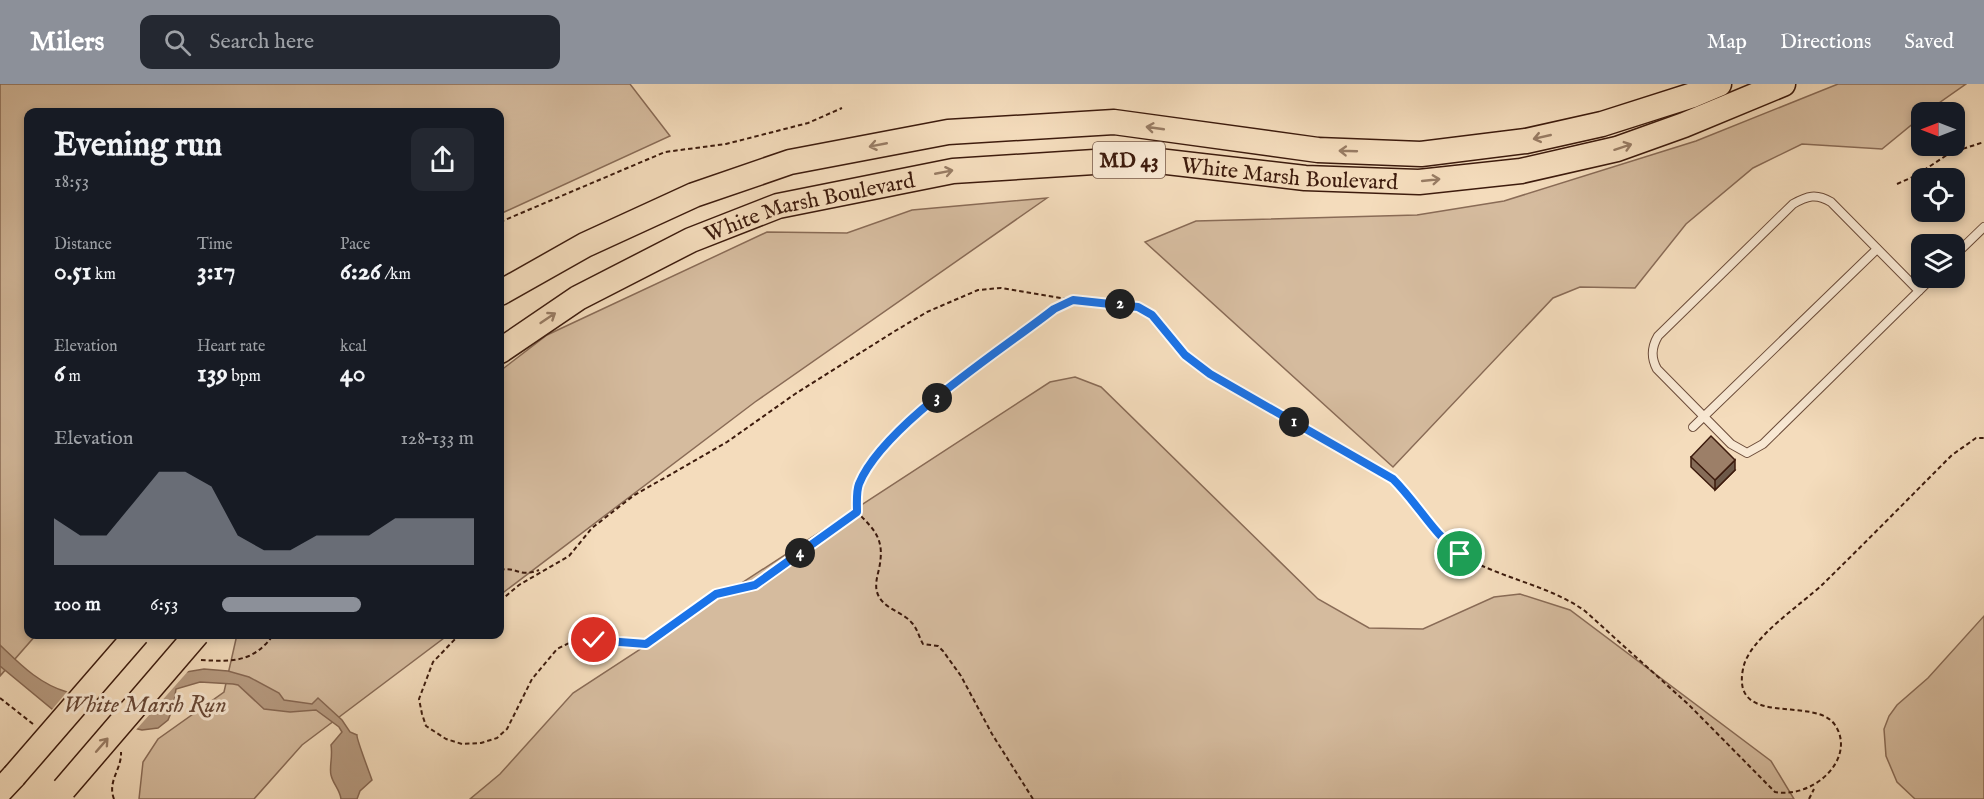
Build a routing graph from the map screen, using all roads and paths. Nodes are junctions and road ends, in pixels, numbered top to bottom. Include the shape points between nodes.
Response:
1 (1719, 84) edge
2 (1783, 84) edge
3 (843, 108) dead end
4 (1984, 142) edge
5 (1897, 184) dead end
6 (504, 220) edge
7 (1984, 227) edge
8 (1965, 245) edge
9 (1877, 249) junction
10 (1921, 288) edge
11 (504, 291) edge
12 (1918, 291) junction
13 (1073, 300) junction
14 (504, 348) edge
15 (1703, 416) junction
16 (1693, 427) dead end
17 (1984, 438) edge
18 (857, 512) junction
19 (546, 568) junction
20 (504, 569) edge
21 (504, 598) edge
22 (133, 639) edge
23 (193, 639) edge
24 (455, 639) edge
25 (0, 698) edge
26 (35, 726) dead end
27 (121, 751) dead end
28 (7, 783) edge
29 (1814, 789) junction
30 (60, 794) edge
31 (114, 799) edge
32 (1033, 799) edge
33 (1809, 799) edge

1 -> 11 main road, White Marsh Boulevard / MD 43 via 1602,124 1526,141 1421,154 1318,150 1114,122 948,132 790,162 694,195 585,245
14 -> 2 main road, White Marsh Boulevard / MD 43 via 578,298 691,240 778,206 953,171 1141,159 1305,178 1407,181 1521,171 1617,149
3 - 6 path via 808,123 726,144 665,152
4 - 5 path via 1950,153
7 - 8 lane
9 - 12 lane
9 - 15 lane
9 - 15 lane via 1823,197 1807,196 1779,217 1654,343 1652,356 1657,369
10 - 12 lane
12 - 15 lane via 1756,450 1738,450
13 - 18 path via 1054,309 901,429 870,465 858,486
13 - 19 path via 1001,288 978,290 927,312 795,394 727,442 633,496 592,528 569,556
13 - 29 path via 1138,307 1152,315 1203,370 1393,479 1441,539 1460,554 1568,599 1585,611 1688,704 1775,792 1788,796
15 - 16 lane
17 - 29 path via 1976,438 1952,455 1746,658 1744,688 1756,704 1822,714 1836,726 1837,757 1824,781
18 - 24 path via 755,585 716,594 646,644 575,640 557,649 532,679 507,729 481,743 462,744 434,733 426,726 420,706 421,690 433,662
18 - 32 path via 874,528 880,542 878,594 890,609 914,624 923,644 938,646 943,651
19 - 20 path via 526,575
19 - 21 path
22 - 28 main road, bridge
30 -> 23 main road, bridge
25 - 26 path
27 - 31 path via 122,759 113,776
29 - 33 path

